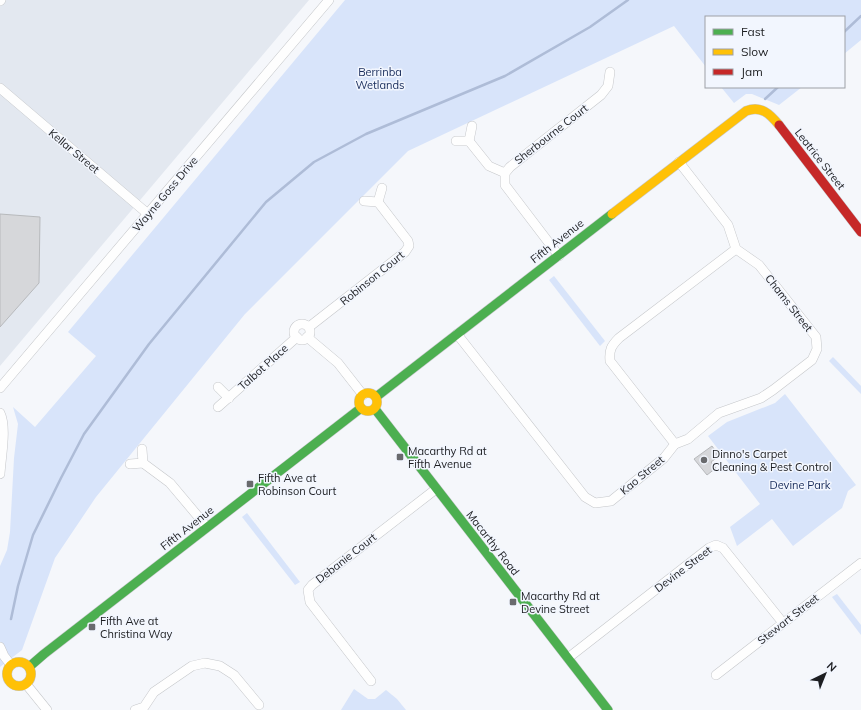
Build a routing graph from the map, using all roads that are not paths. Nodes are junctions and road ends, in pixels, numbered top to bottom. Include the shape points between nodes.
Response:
1 (329, 0) edge
2 (610, 72) dead end
3 (0, 88) edge
4 (755, 108) joint
5 (472, 126) dead end
6 (456, 141) dead end
7 (469, 141) junction
8 (679, 162) junction
9 (505, 173) junction
10 (382, 188) dead end
11 (364, 201) dead end
12 (378, 202) junction
13 (148, 214) junction
14 (861, 232) edge
15 (736, 249) junction
16 (558, 256) junction
17 (309, 328) junction
18 (457, 334) junction
19 (297, 337) junction
20 (307, 337) junction
21 (218, 387) dead end
22 (0, 388) edge
23 (363, 395) junction
24 (376, 397) junction
25 (228, 398) junction
26 (218, 407) dead end
27 (361, 408) junction
28 (375, 409) junction
29 (0, 413) edge
30 (675, 444) junction
31 (142, 449) dead end
32 (130, 464) dead end
33 (144, 464) junction
34 (0, 474) edge
35 (436, 488) junction
36 (207, 527) junction
37 (861, 563) edge
38 (783, 623) junction
39 (0, 647) edge
40 (568, 658) junction
41 (11, 665) junction
42 (29, 667) junction
43 (716, 675) dead end
44 (371, 681) dead end
45 (10, 682) junction
46 (26, 684) junction
47 (0, 688) edge
48 (258, 705) dead end
49 (142, 709) edge
50 (47, 710) edge
51 (608, 710) edge

1 - 13 street, Wayne Goss Drive
2 - 9 street, Sherbourne Court via 608,86 601,95
3 - 13 street, Kellar Street
4 - 8 street, Fifth Avenue via 742,113
4 - 14 street, Leatrice Street via 771,115
5 - 7 street
6 - 7 street
7 - 9 street via 489,166
8 - 15 street via 728,225
8 - 16 street, Fifth Avenue
9 - 16 street, Sherbourne Court via 505,185
10 - 12 street
11 - 12 street
12 - 17 street, Robinson Court via 408,241 405,252
13 - 22 street, Wayne Goss Drive
15 - 30 street via 619,338 609,352 610,361
15 - 30 street, Chams Street via 759,265 816,337 817,349 812,360 767,394 719,413 688,439
16 - 18 street, Fifth Avenue
17 - 19 street via 304,324 298,325 295,331
17 - 20 street via 310,333
18 - 24 street, Fifth Avenue
18 - 30 street, Kao Street via 585,497 595,503 610,501 664,458
19 - 20 street
19 - 25 street, Talbot Place
20 - 23 street via 338,363
21 - 25 street, Talbot Place
23 - 24 street via 368,393
23 - 27 street via 359,400
24 - 28 street via 378,405
25 - 26 street, Talbot Place
27 - 28 street via 369,412
27 - 36 street, Fifth Avenue
28 - 35 street, Macarthy Road
29 - 34 street via 3,431
31 - 33 street
32 - 33 street
33 - 36 street via 170,483
35 - 40 street, Macarthy Road
35 - 44 street, Debanie Court via 308,590 310,602
36 - 42 street, Fifth Avenue
37 - 38 street, Stewart Street
38 - 40 street, Devine Street via 723,548 716,545
38 - 43 street, Stewart Street
39 - 41 street
40 - 51 street, Macarthy Road
41 - 42 street via 18,662
41 - 45 street via 8,672
42 - 46 street via 31,674
45 - 46 street via 16,686
45 - 47 street
46 - 50 street
48 - 49 street via 234,675 220,666 205,663 192,666 154,692

